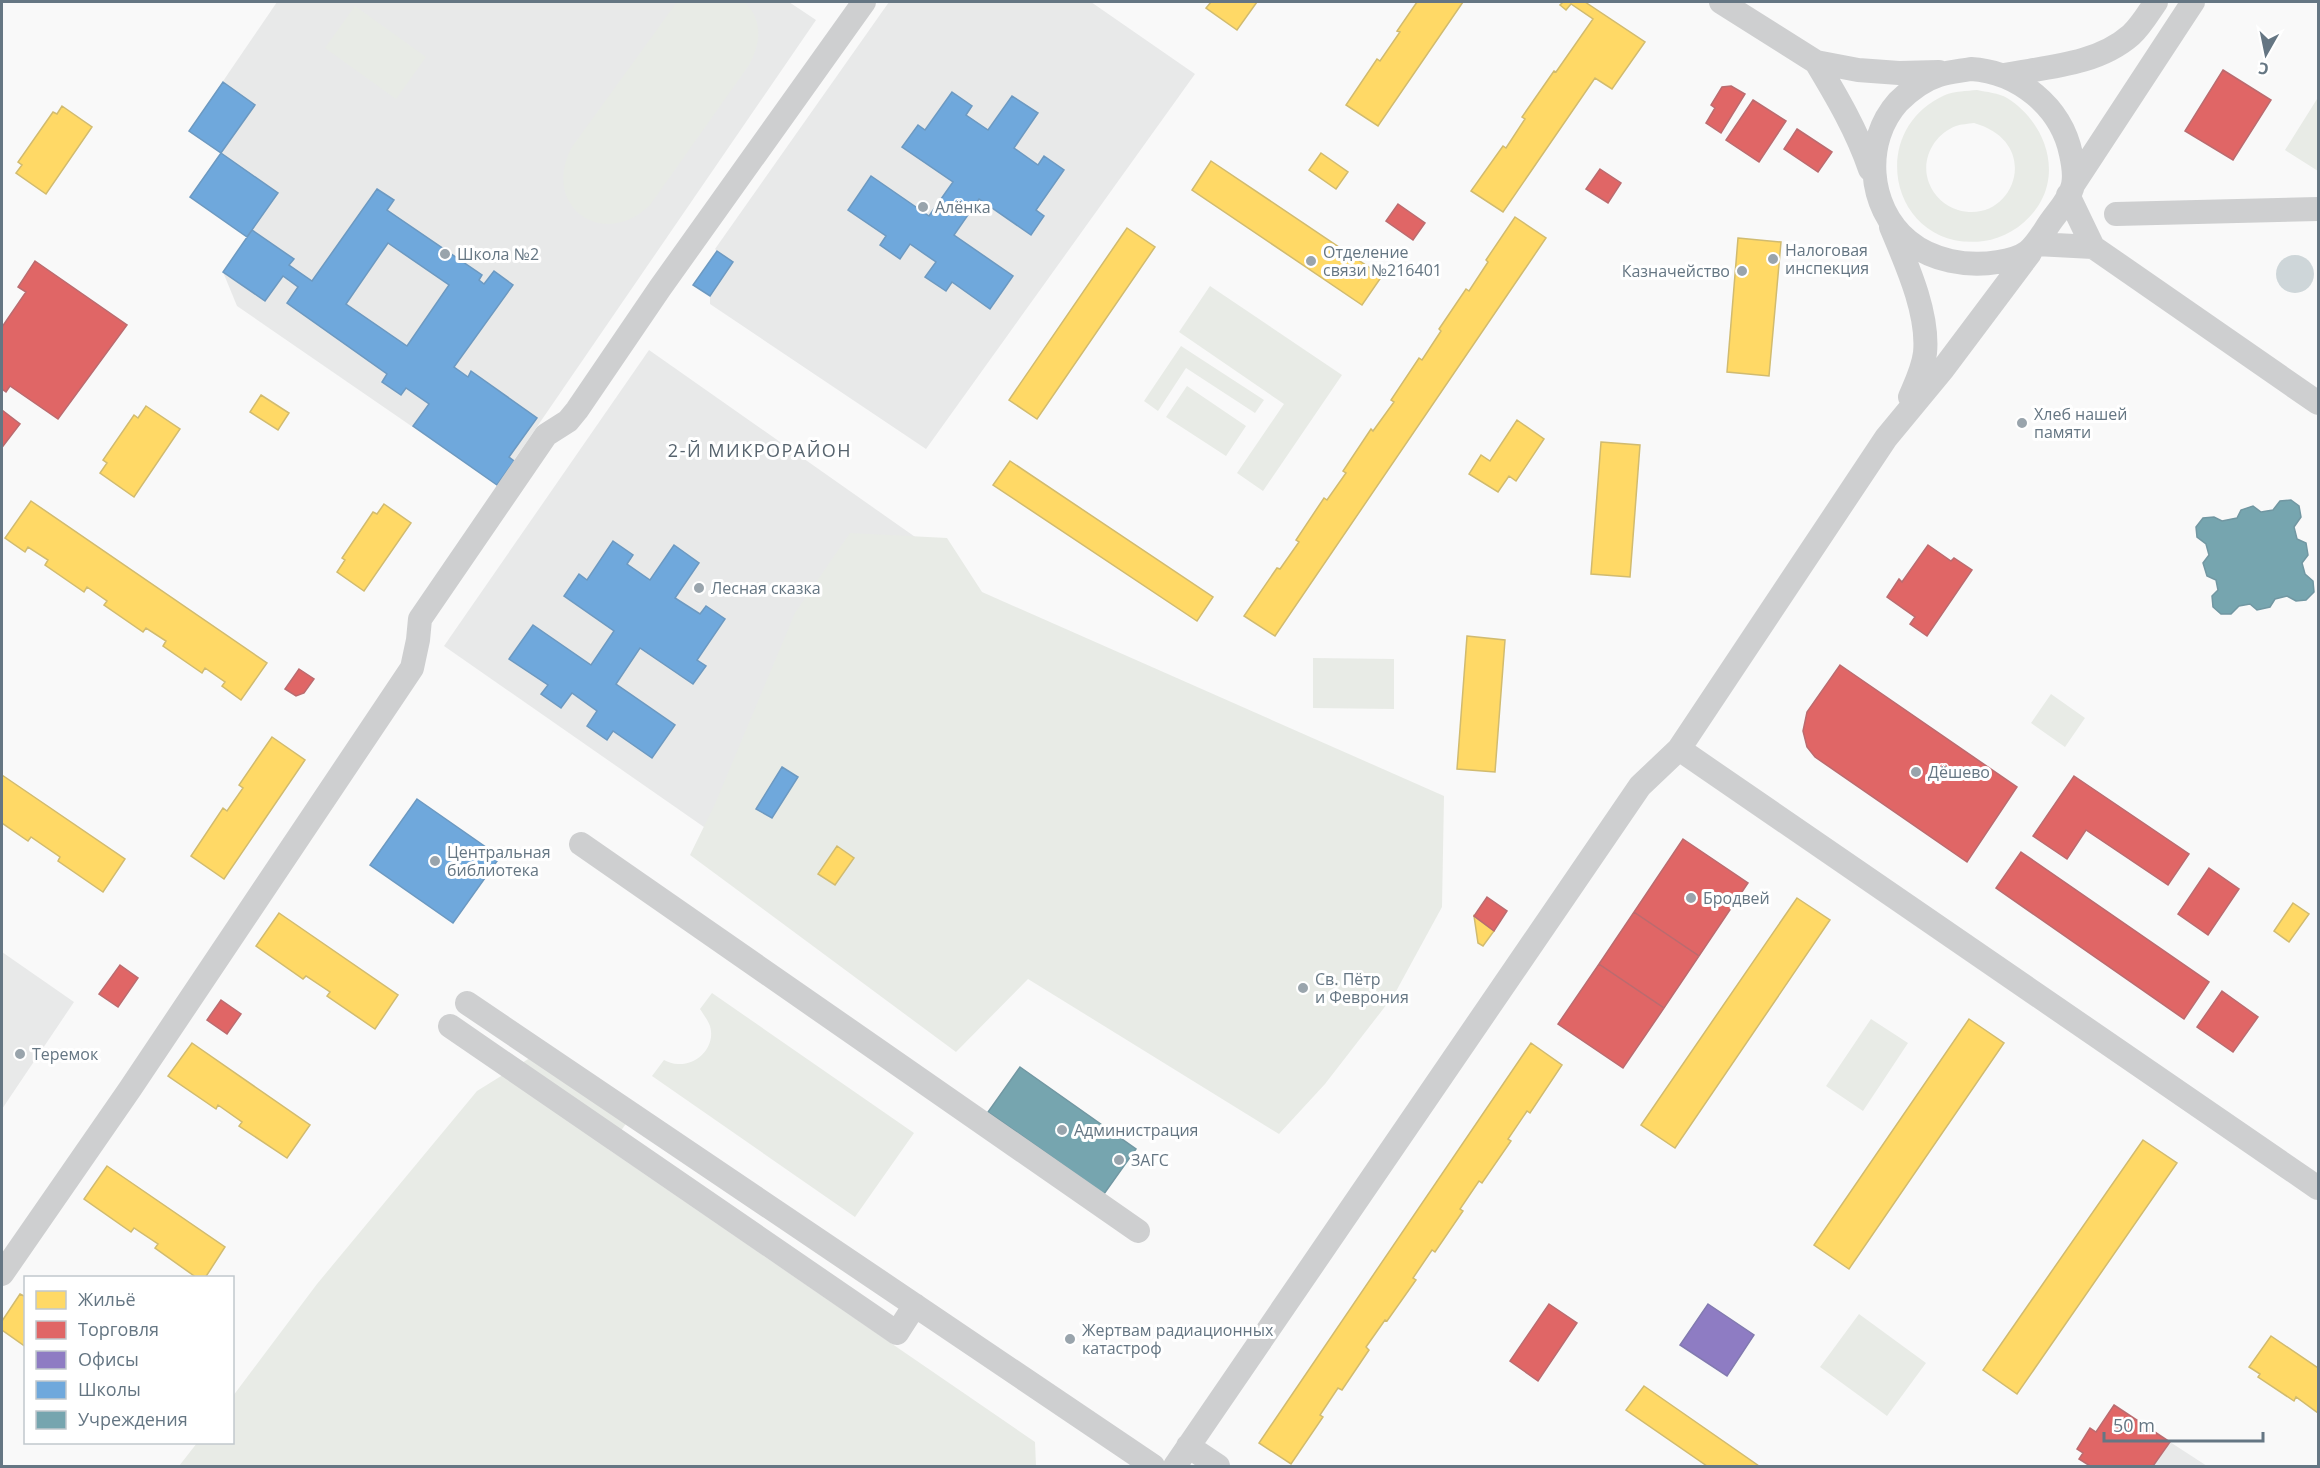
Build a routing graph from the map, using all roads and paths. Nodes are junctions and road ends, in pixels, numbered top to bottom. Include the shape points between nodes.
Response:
1 (864, 2) edge
2 (1721, 2) edge
3 (2156, 2) edge
4 (2193, 2) edge
5 (1815, 62) junction
6 (1954, 72) junction
7 (2004, 75) junction
8 (1875, 183) junction
9 (2071, 190) junction
10 (2319, 209) edge
11 (2116, 214) dead end
12 (1886, 215) junction
13 (2033, 248) junction
14 (2093, 248) junction
15 (2319, 403) edge
16 (1900, 418) junction
17 (1679, 749) junction
18 (581, 844) dead end
19 (467, 1003) dead end
20 (450, 1026) dead end
21 (2319, 1188) edge
22 (1138, 1231) dead end
23 (2, 1274) edge
24 (915, 1305) junction
25 (1188, 1446) junction
26 (1153, 1466) edge
27 (1175, 1467) edge
28 (1218, 1467) edge

1 - 23 street via 577,410 546,435 420,619 412,668
2 - 5 street
3 - 7 street via 2132,34 2109,51 2079,61
4 - 9 street
5 - 6 street via 1899,73
5 - 8 street via 1862,144
6 - 7 street via 1986,70
6 - 8 street via 1938,75 1909,91 1887,116 1875,148
7 - 9 street via 2039,97 2052,112 2069,144 2073,164
8 - 12 street
9 - 13 street
9 - 14 street
10 - 11 street
12 - 13 street via 1907,240 1935,257 1967,264 1999,262
12 - 16 street via 1909,270 1925,328 1921,372
13 - 14 street
13 - 16 street via 1943,369
14 - 15 street
16 - 17 street
17 - 21 street
17 - 25 street via 1640,786
18 - 22 street
19 - 24 street
20 - 24 street via 897,1333
24 - 26 street
25 - 27 street
25 - 28 street

